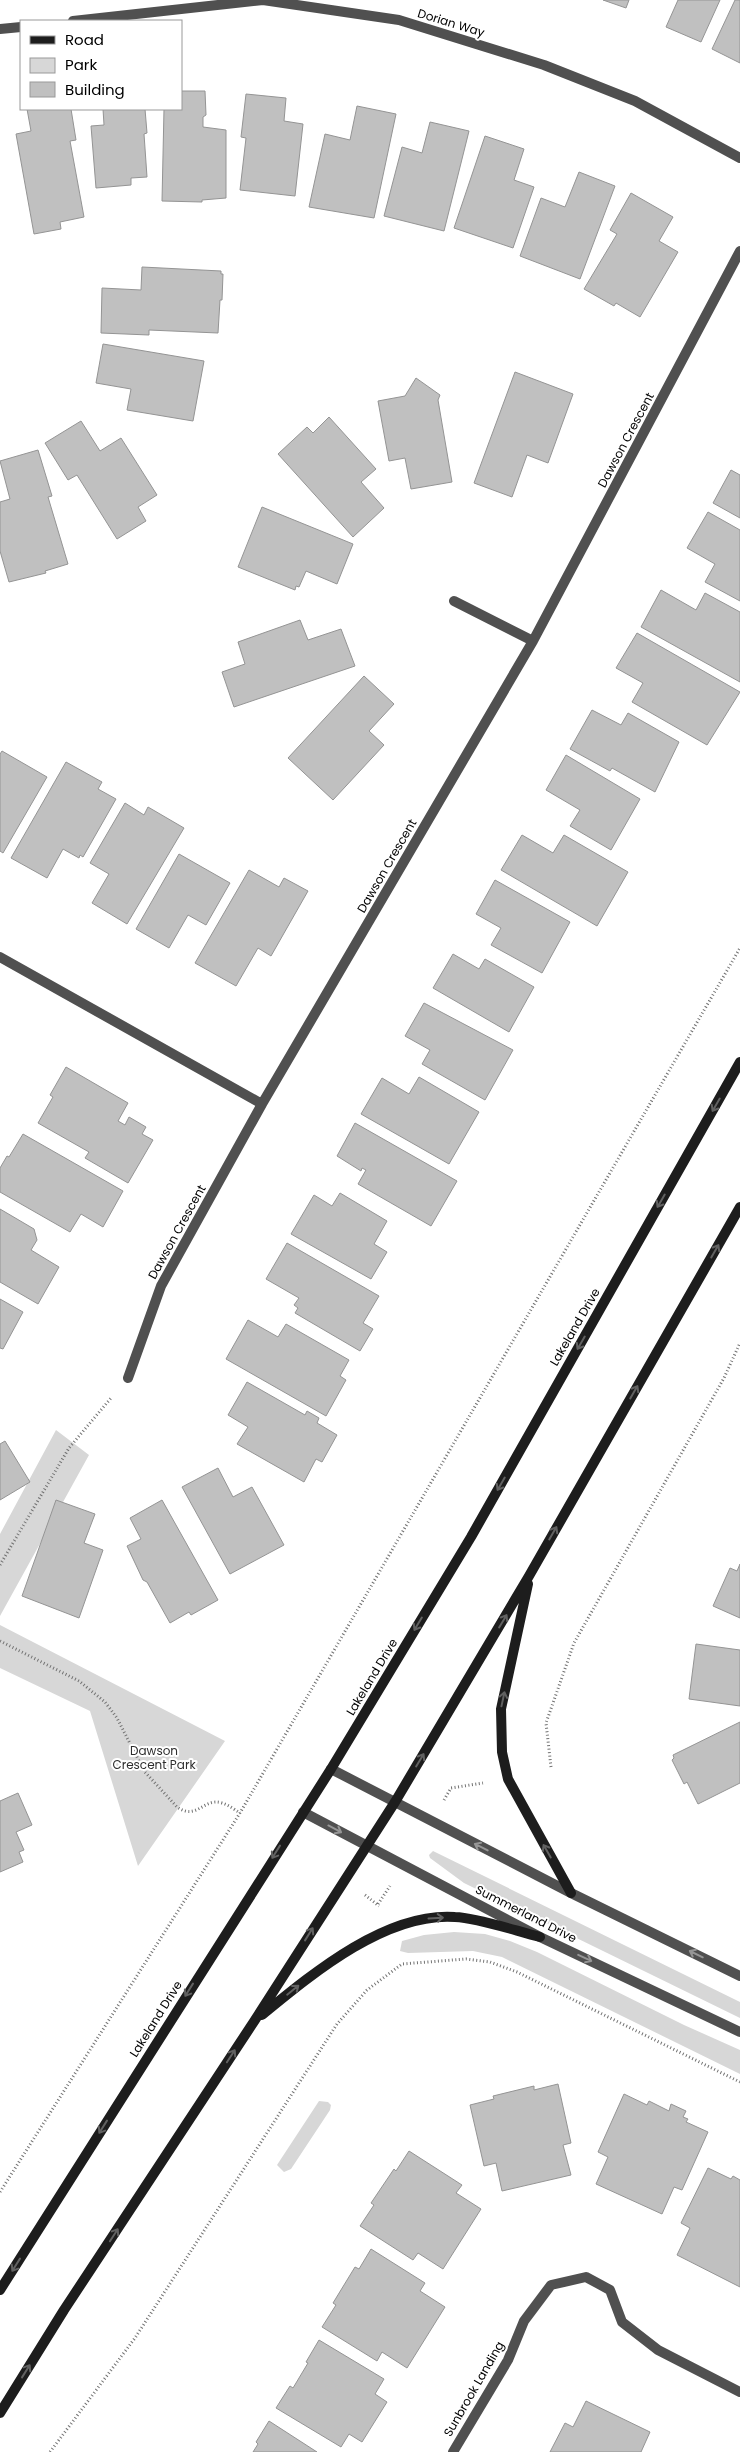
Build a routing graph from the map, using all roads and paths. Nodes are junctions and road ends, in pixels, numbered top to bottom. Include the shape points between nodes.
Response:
1 (82, 20) edge
2 (20, 27) edge
3 (0, 29) edge
4 (740, 158) edge
5 (740, 251) edge
6 (454, 601) dead end
7 (533, 641) junction
8 (740, 948) edge
9 (0, 957) edge
10 (740, 1062) edge
11 (262, 1104) junction
12 (740, 1207) edge
13 (740, 1342) edge
14 (128, 1378) joint
15 (0, 1565) edge
16 (529, 1576) junction
17 (0, 1641) edge
18 (551, 1767) dead end
19 (331, 1769) junction
20 (487, 1782) dead end
21 (444, 1801) dead end
22 (395, 1802) junction
23 (303, 1812) junction
24 (240, 1813) junction
25 (368, 1846) junction
26 (394, 1880) dead end
27 (571, 1893) junction
28 (364, 1894) dead end
29 (540, 1937) junction
30 (740, 1976) edge
31 (255, 2020) junction
32 (740, 2032) edge
33 (740, 2082) edge
34 (0, 2192) edge
35 (0, 2290) edge
36 (740, 2392) edge
37 (0, 2413) edge
38 (50, 2452) edge
39 (453, 2452) edge

1 - 4 street, Dorian Way via 263,0 399,20 544,66 635,101
2 - 3 street
5 - 7 street, Dawson Crescent
6 - 7 street
7 - 11 street, Dawson Crescent
8 - 24 path
9 - 11 street
10 -> 19 main road, Lakeland Drive via 471,1537
11 - 14 street, Dawson Crescent via 161,1286
16 -> 12 main road
13 - 18 path via 719,1386 574,1643 546,1723
14 - 15 path via 69,1448
22 -> 16 main road
27 -> 16 main road via 508,1779 502,1752 501,1709
17 - 24 path via 79,1682 105,1702 117,1718 144,1771 182,1811 193,1812 222,1802
19 - 22 street
19 - 23 main road, Lakeland Drive
20 - 21 path via 451,1788
22 - 25 main road
27 -> 22 street
23 -> 25 street, Summerland Drive
23 -> 35 main road, Lakeland Drive
24 - 34 path
25 - 29 street, Summerland Drive
31 -> 25 main road via 343,1879
26 - 28 path via 378,1904
30 -> 27 street
31 -> 29 main road via 302,1982 347,1952 388,1931 423,1919 456,1917
29 -> 32 street, Summerland Drive
37 -> 31 main road
33 - 38 path via 517,1972 490,1962 466,1959 402,1964 368,1990 337,2024 140,2330
36 - 39 street, Sunbrook Landing via 658,2350 622,2322 610,2290 586,2277 551,2285 524,2321 508,2360

